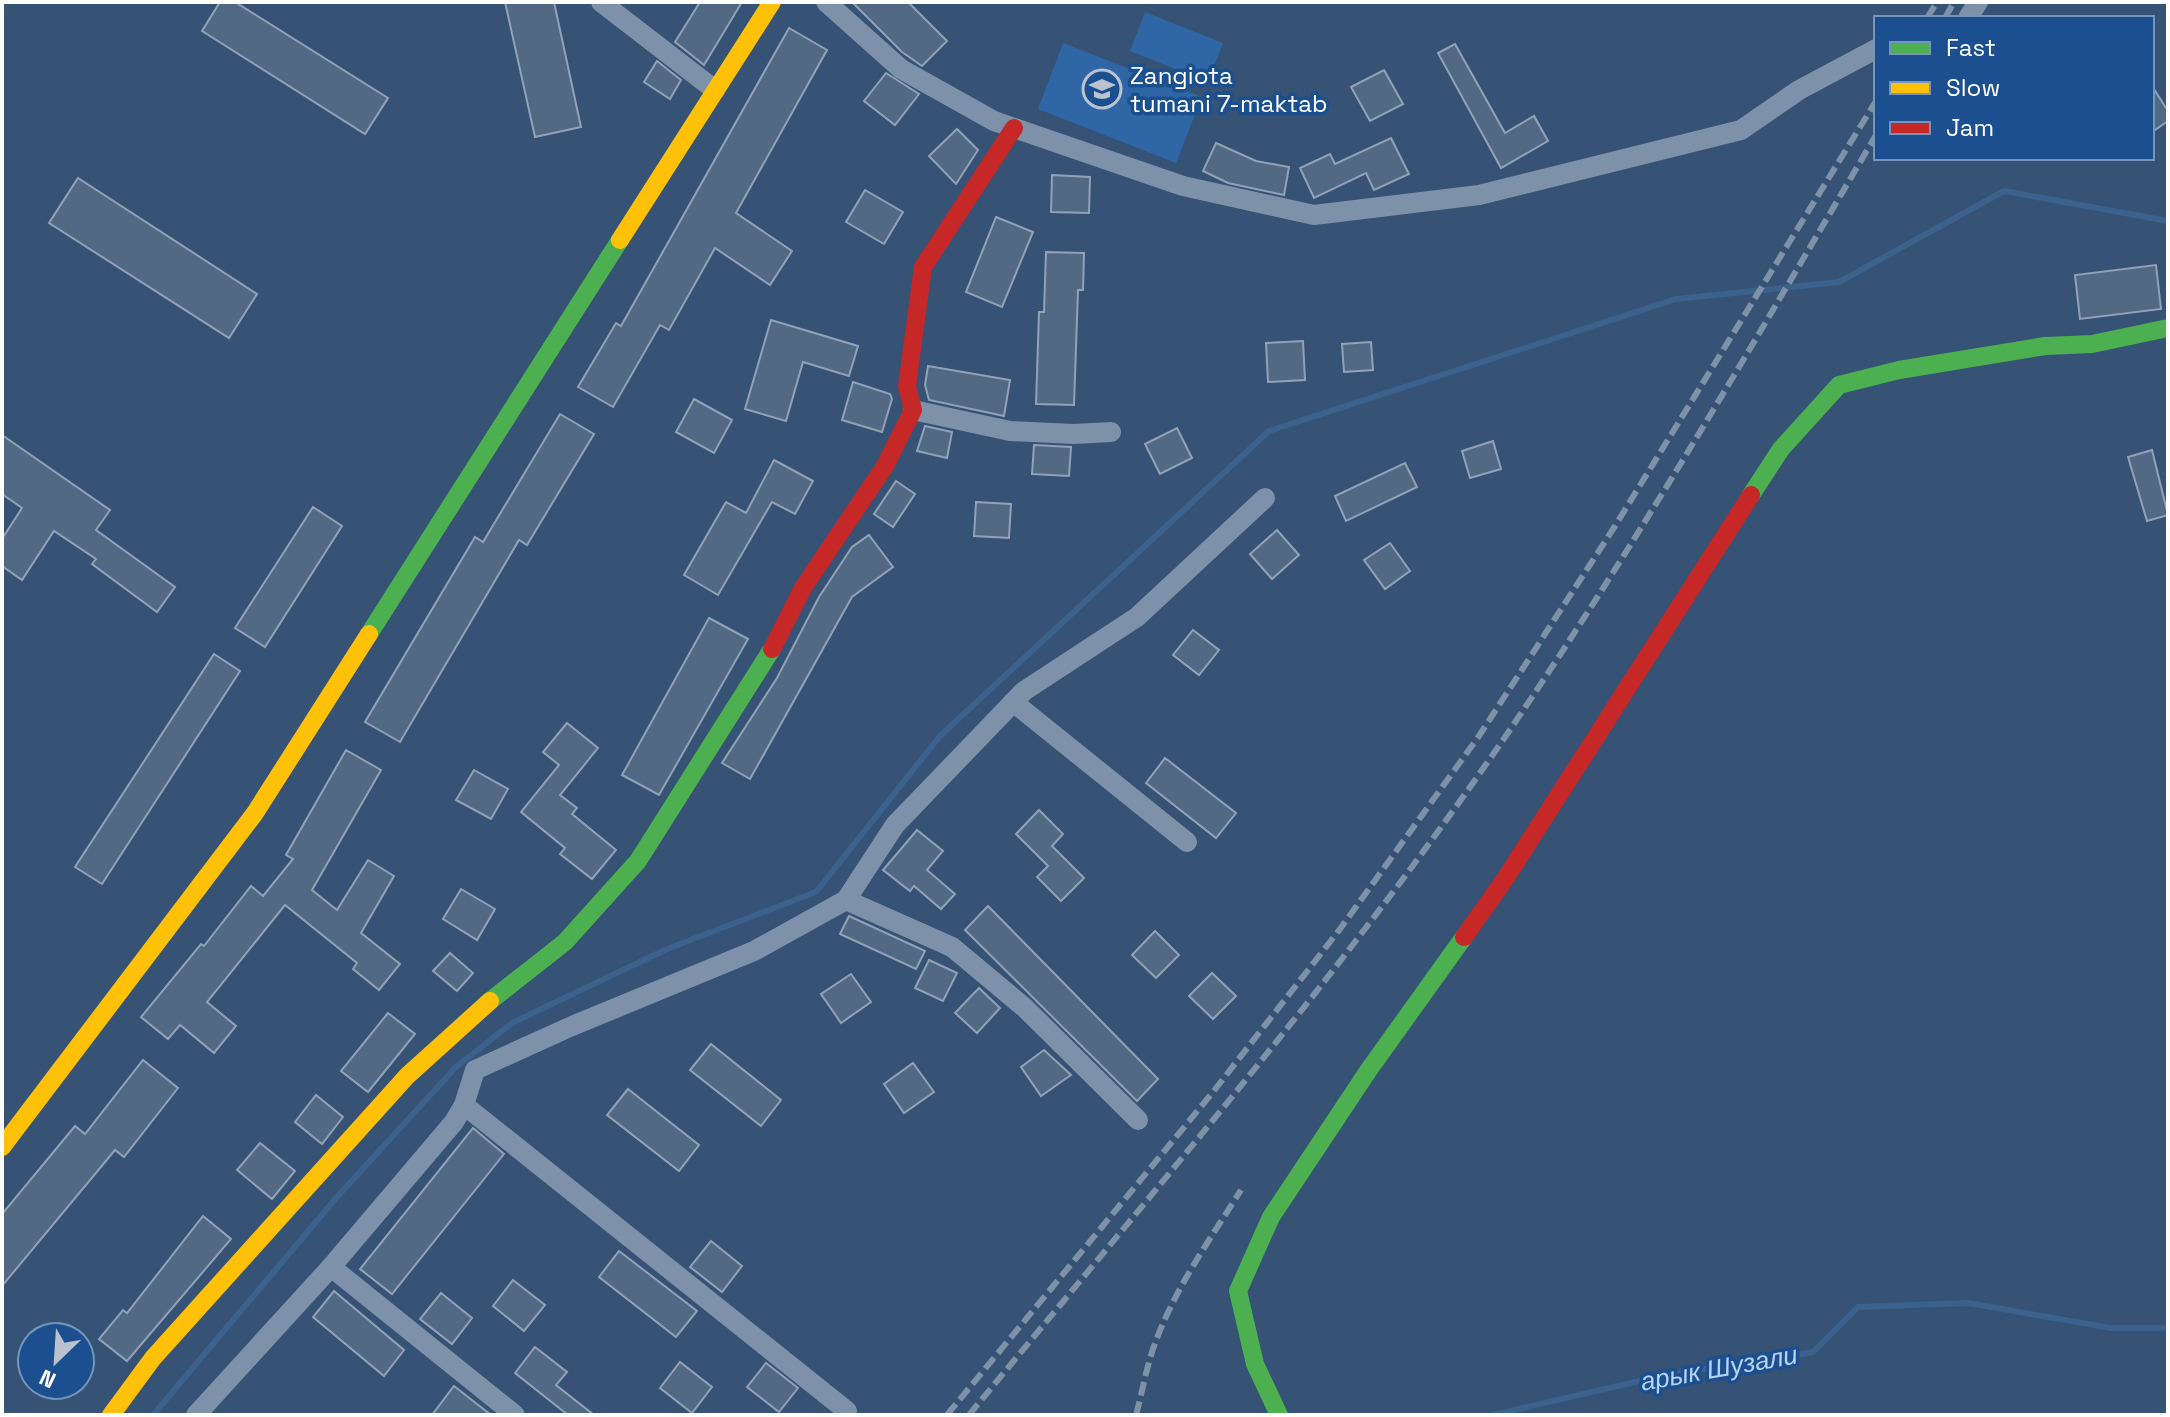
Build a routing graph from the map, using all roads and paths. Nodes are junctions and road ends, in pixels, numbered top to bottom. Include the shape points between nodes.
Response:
1 (601, 2) edge
2 (772, 2) edge
3 (826, 2) edge
4 (1874, 50) edge
5 (715, 90) junction
6 (1014, 128) junction
7 (2168, 328) edge
8 (913, 410) junction
9 (1111, 432) dead end
10 (1265, 498) dead end
11 (1013, 702) junction
12 (1187, 842) dead end
13 (846, 900) junction
14 (464, 1105) junction
15 (1138, 1120) dead end
16 (2, 1147) edge
17 (331, 1267) junction
18 (847, 1411) dead end
19 (199, 1414) edge
20 (111, 1415) edge
21 (515, 1415) edge
22 (1279, 1415) edge

1 - 5 street
2 - 5 street
3 - 6 street via 901,69
4 - 6 street via 1799,90 1741,130 1479,195 1314,215 1183,186
5 - 16 street via 255,813
6 - 8 street via 923,267 907,386
7 - 22 street via 2092,344 2045,346 1899,370 1839,385 1781,449 1505,879 1271,1217 1238,1291 1255,1364
8 - 9 street via 1010,431
8 - 20 street via 885,466 803,588 762,668 638,861 565,942 407,1076 153,1358
10 - 11 street via 1137,617
11 - 12 street
11 - 13 street via 895,825
13 - 14 street via 754,951 475,1070
13 - 15 street via 952,947 1025,1008
14 - 17 street
14 - 18 street
17 - 19 street
17 - 21 street

